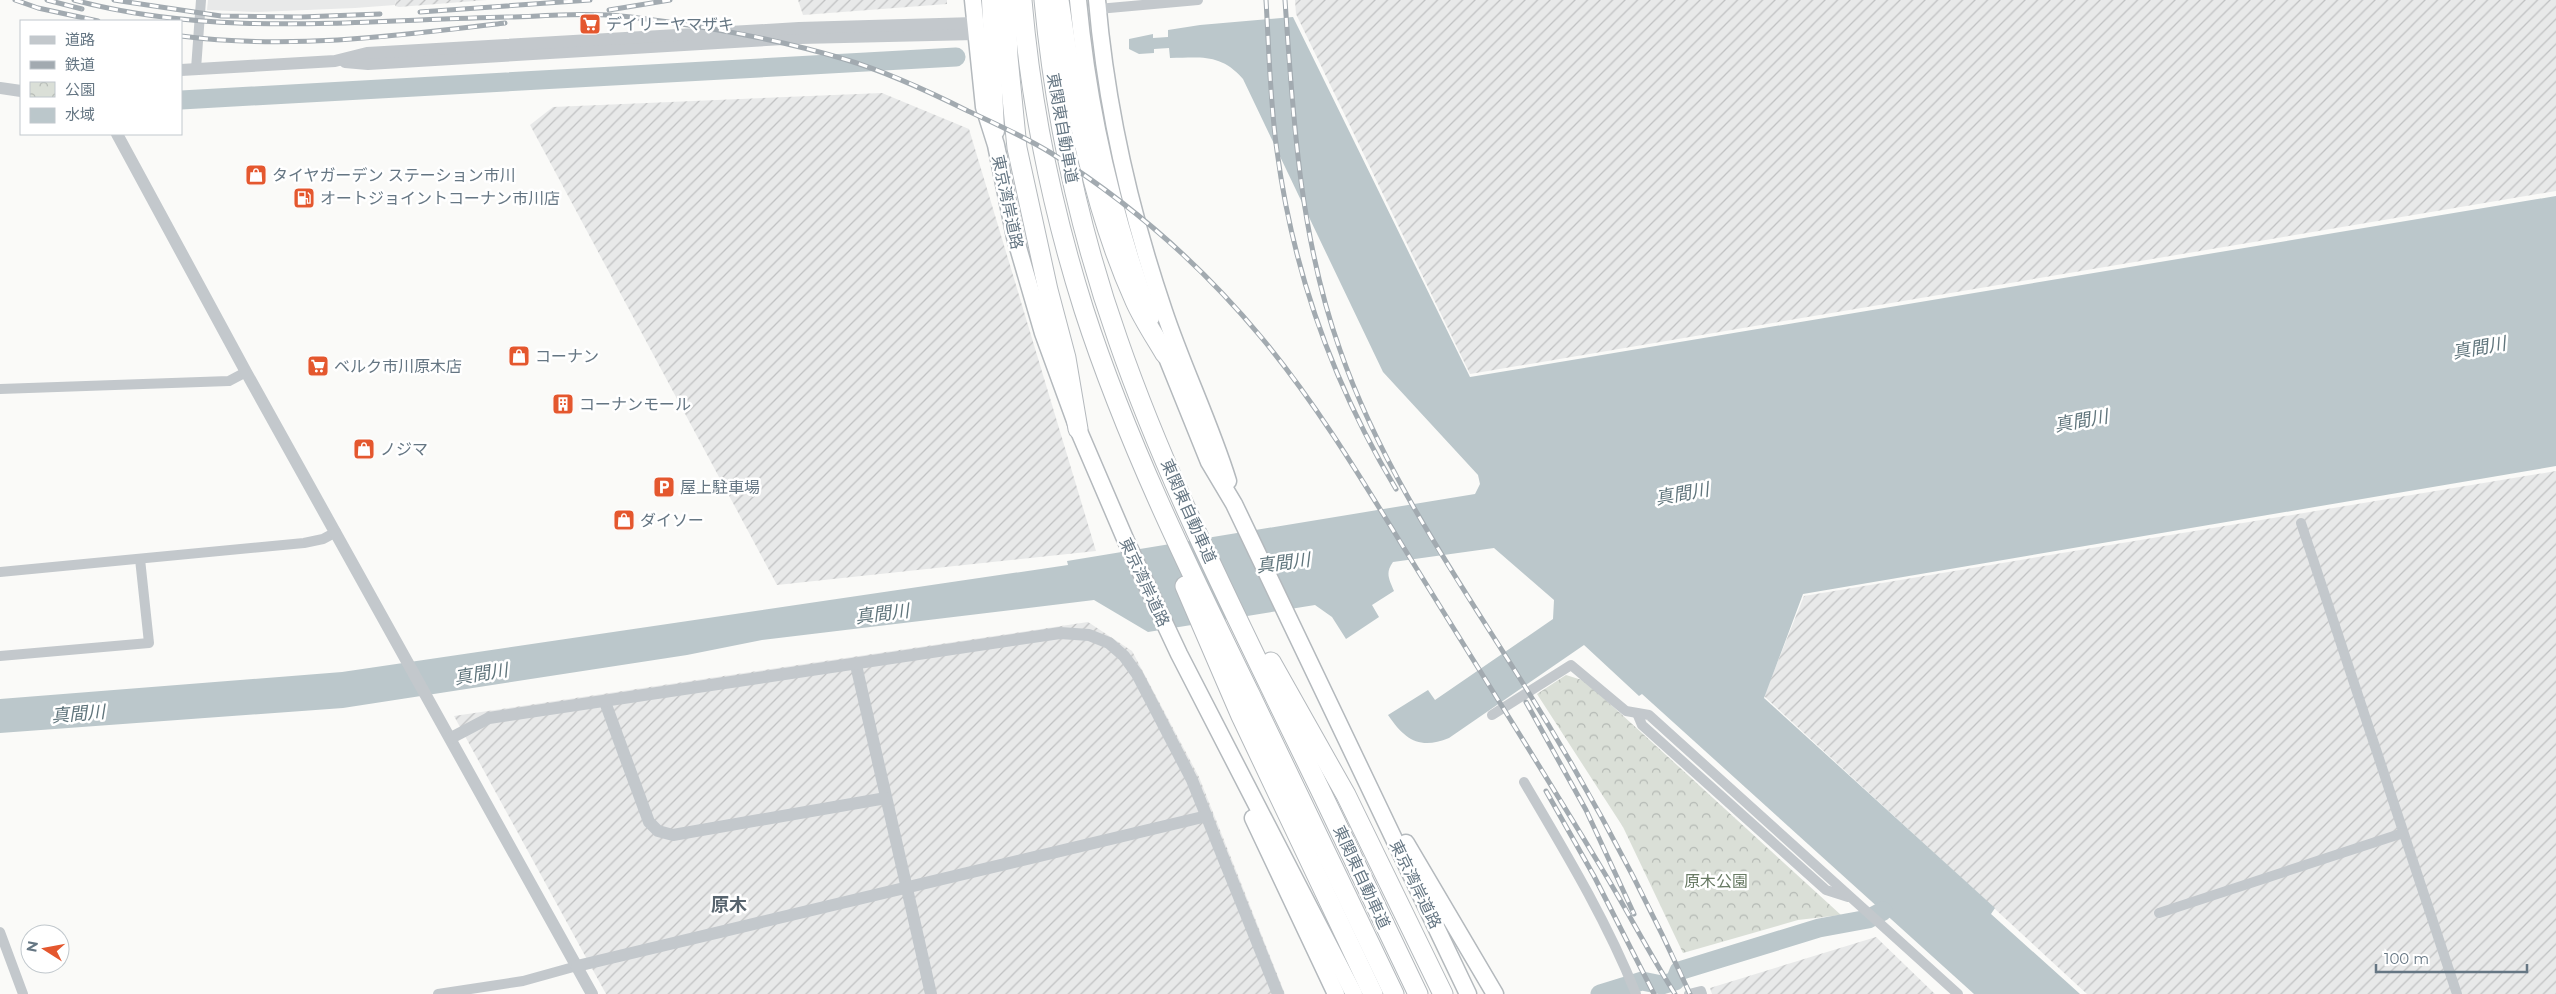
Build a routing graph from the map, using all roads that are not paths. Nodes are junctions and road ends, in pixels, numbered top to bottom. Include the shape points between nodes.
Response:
1 (201, 0) edge
2 (973, 0) edge
3 (990, 0) edge
4 (1006, 0) edge
5 (1022, 0) edge
6 (1044, 0) edge
7 (1059, 0) edge
8 (1078, 0) edge
9 (1198, 0) edge
10 (1097, 4) edge
11 (976, 29) junction
12 (196, 68) junction
13 (182, 70) edge
14 (0, 88) edge
15 (20, 91) edge
16 (118, 135) edge
17 (996, 145) junction
18 (1165, 354) junction
19 (246, 372) junction
20 (0, 389) edge
21 (1078, 429) junction
22 (1208, 445) junction
23 (1145, 469) junction
24 (2301, 523) dead end
25 (336, 532) junction
26 (1207, 553) junction
27 (140, 559) junction
28 (0, 572) edge
29 (1179, 654) junction
30 (0, 656) edge
31 (856, 665) junction
32 (605, 702) junction
33 (1492, 715) dead end
34 (450, 738) junction
35 (1360, 768) junction
36 (1524, 782) dead end
37 (886, 798) junction
38 (1207, 816) junction
39 (2403, 832) junction
40 (906, 887) junction
41 (2159, 913) dead end
42 (0, 932) edge
43 (1307, 936) junction
44 (577, 966) junction
45 (1635, 993) edge
46 (23, 994) edge
47 (438, 994) edge
48 (592, 994) edge
49 (931, 994) edge
50 (1278, 994) edge
51 (1328, 994) edge
52 (1336, 994) edge
53 (1354, 994) edge
54 (1373, 994) edge
55 (1394, 994) edge
56 (1418, 994) edge
57 (1443, 994) edge
58 (1468, 994) edge
59 (1493, 994) edge
60 (1689, 994) edge
61 (1702, 994) edge
62 (1958, 994) edge
63 (2457, 994) edge

1 - 12 street
2 - 11 highway, 東京湾岸道路
3 - 17 highway, 東京湾岸道路 via 997,105
4 - 21 highway via 1017,148 1066,358
5 - 23 highway, 東関東自動車道 via 1039,130 1063,237 1097,347
6 - 26 highway, 東関東自動車道 via 1061,126 1084,231 1118,340
7 - 18 highway via 1078,112 1100,206 1135,302
8 - 18 highway, 東京湾岸道路 via 1089,86 1110,186 1136,276
9 - 10 street
10 - 22 highway, 東京湾岸道路 via 1114,118 1140,231
11 - 12 street via 799,33 366,53 335,61
11 - 17 highway, 東京湾岸道路 via 984,106
12 - 13 street
14 - 15 street
16 - 19 street
17 - 21 highway, 東京湾岸道路 via 1007,205 1030,292
18 - 22 highway, 東京湾岸道路
19 - 20 street via 229,381
19 - 25 street
21 - 29 highway, 東京湾岸道路
22 - 35 highway, 東京湾岸道路
23 - 54 highway via 1160,520 1213,654
23 - 55 highway, 東関東自動車道 via 1224,642
24 - 39 street
25 - 27 street via 309,542
25 - 34 street
26 - 56 highway, 東関東自動車道
26 - 57 highway via 1346,796
27 - 28 street
27 - 30 street via 149,643
29 - 43 highway
29 - 53 highway, 東京湾岸道路
31 - 32 street
31 - 37 street
31 - 38 street via 1060,633 1100,639 1124,656 1134,669 1192,780
32 - 34 street via 484,719
32 - 37 street via 649,822 662,834 673,835
33 - 62 street via 1571,665 1626,711 1637,713 1642,725 1826,890 1852,898
34 - 44 street
35 - 58 highway, 東京湾岸道路
35 - 59 highway
36 - 45 street via 1574,867
37 - 40 street
38 - 40 street
38 - 50 street
39 - 41 street
39 - 63 street
40 - 44 street
40 - 49 street
42 - 46 street
43 - 51 highway
43 - 52 highway
44 - 47 street via 523,981
44 - 48 street
60 - 61 street via 1701,991

